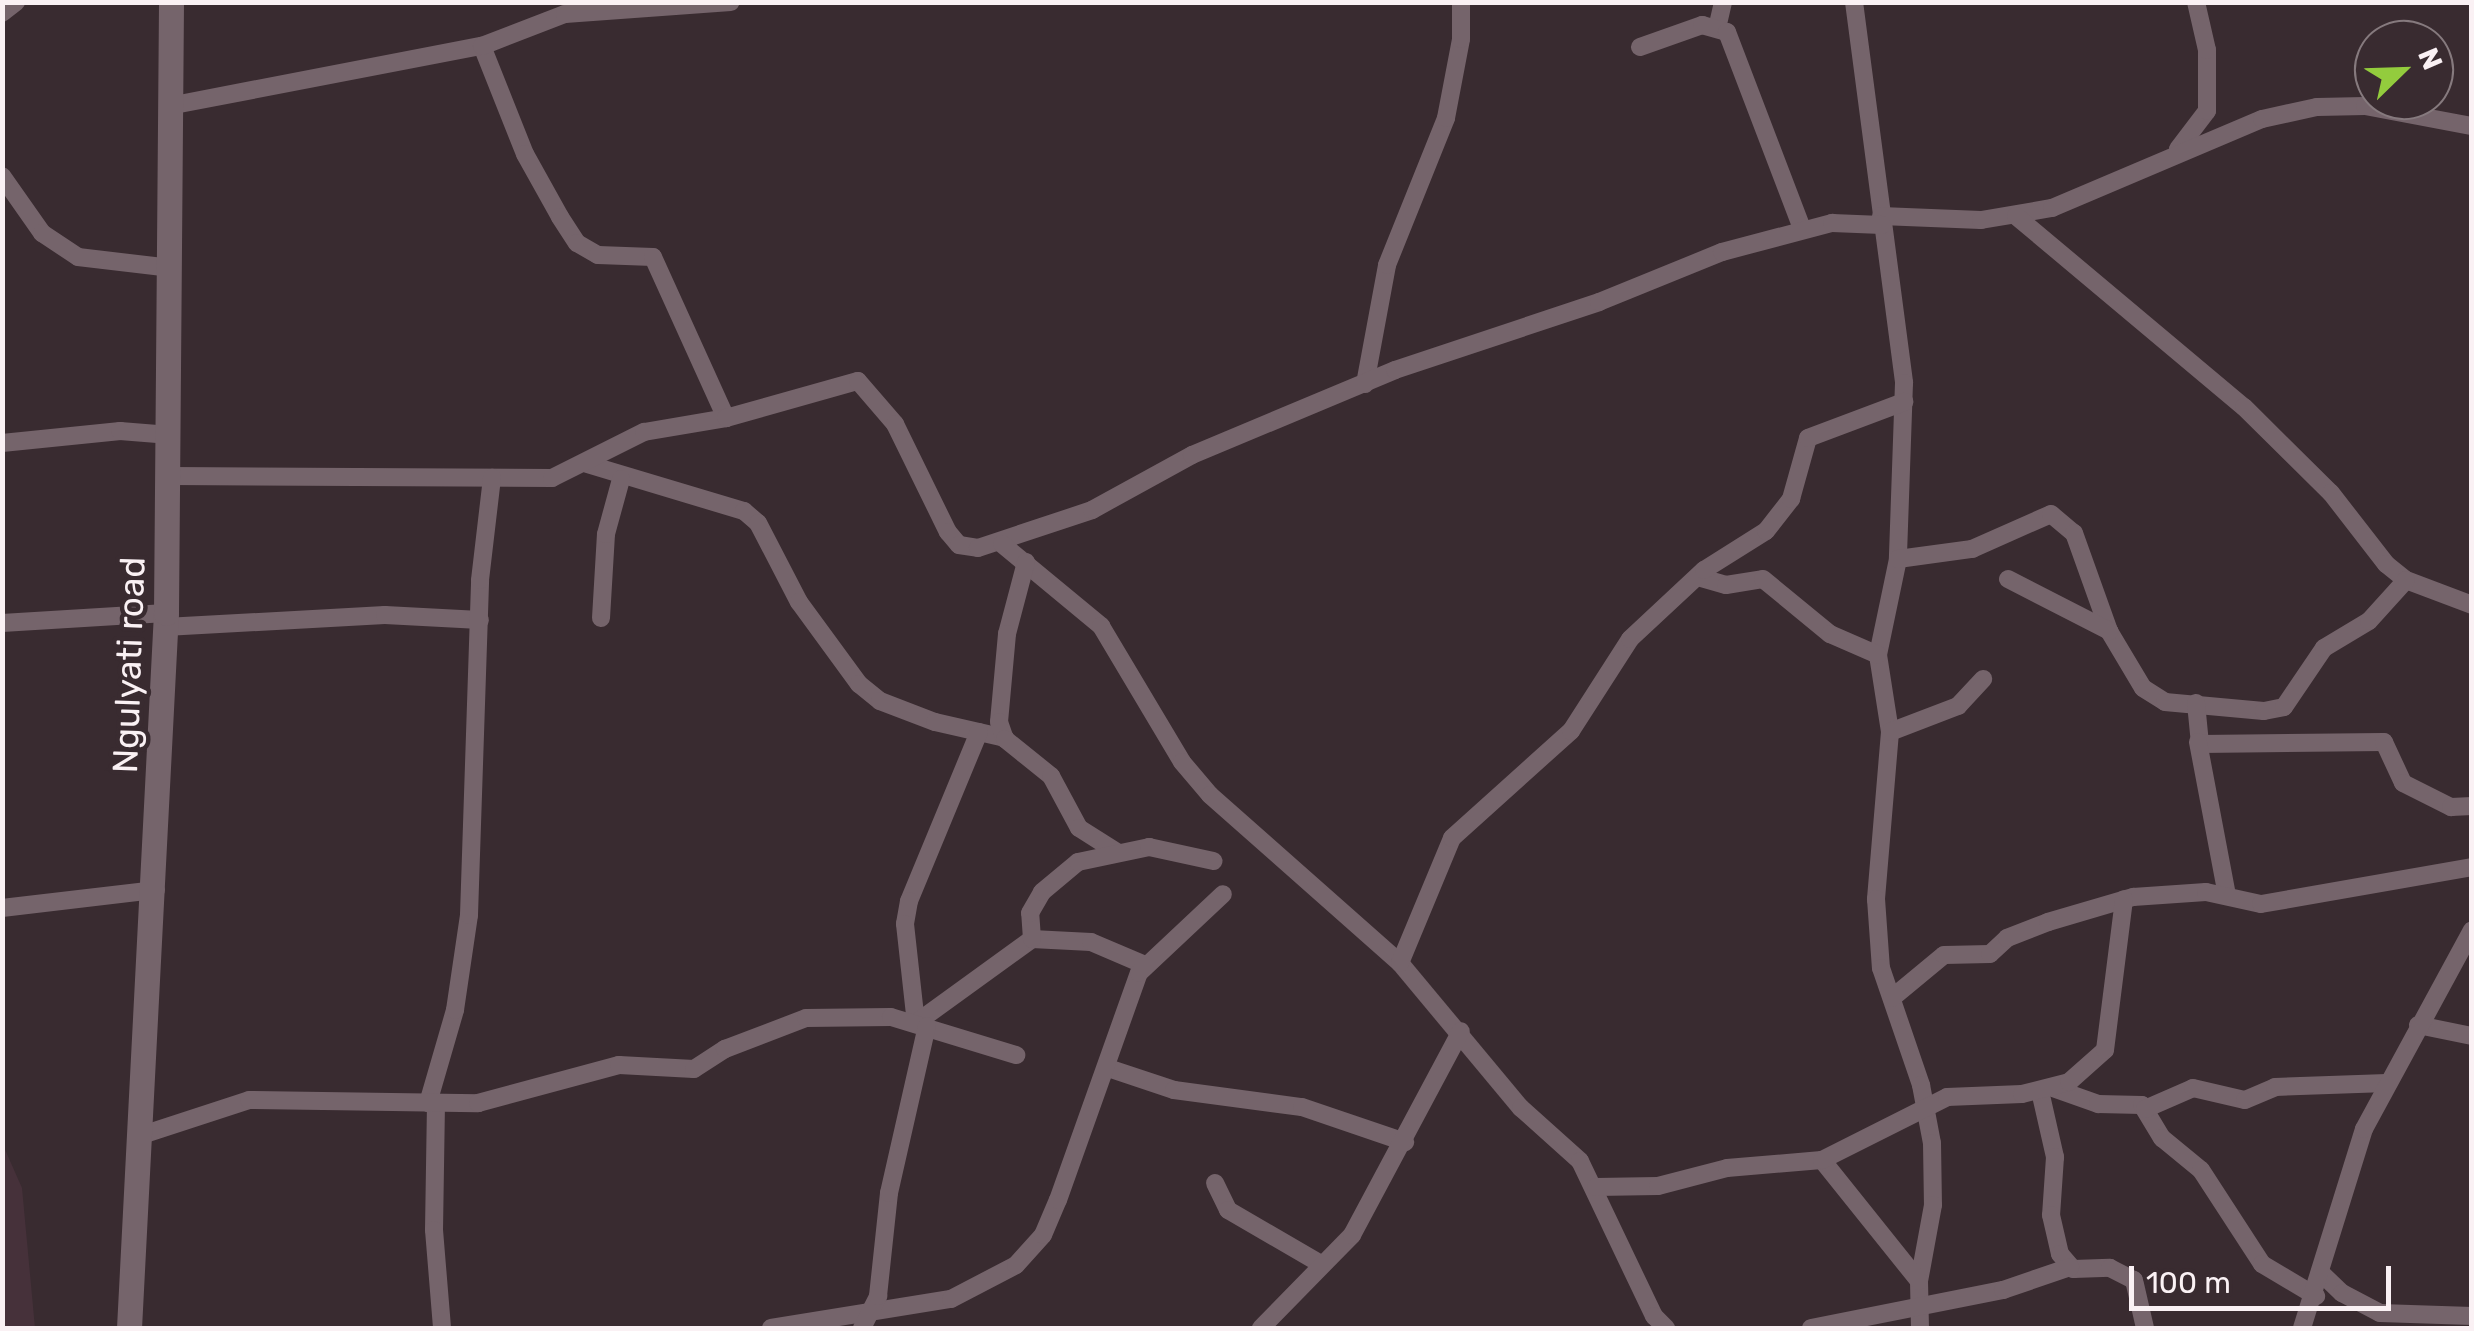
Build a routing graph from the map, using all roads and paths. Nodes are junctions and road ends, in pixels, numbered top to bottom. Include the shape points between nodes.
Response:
1 (16, 2) edge
2 (171, 2) edge
3 (731, 2) edge
4 (1461, 2) edge
5 (1722, 2) edge
6 (1854, 2) edge
7 (2196, 2) edge
8 (2, 13) edge
9 (1718, 24) junction
10 (482, 46) junction
11 (1640, 47) dead end
12 (169, 106) junction
13 (2470, 124) edge
14 (2171, 156) junction
15 (2, 176) edge
16 (2016, 216) junction
17 (1881, 221) junction
18 (1802, 228) junction
19 (170, 268) junction
20 (1366, 384) junction
21 (1904, 402) junction
22 (726, 418) junction
23 (170, 434) junction
24 (2, 443) edge
25 (588, 464) junction
26 (170, 476) junction
27 (492, 478) junction
28 (621, 479) junction
29 (1002, 544) junction
30 (1898, 558) junction
31 (1026, 562) junction
32 (1698, 577) junction
33 (2008, 579) dead end
34 (2406, 580) junction
35 (2472, 605) edge
36 (601, 618) dead end
37 (165, 620) junction
38 (480, 620) junction
39 (2, 623) edge
40 (2108, 631) junction
41 (1878, 655) junction
42 (1983, 680) dead end
43 (2196, 702) junction
44 (979, 732) junction
45 (1890, 732) junction
46 (1005, 738) junction
47 (2198, 742) junction
48 (2472, 806) edge
49 (1118, 852) junction
50 (1213, 862) dead end
51 (2472, 867) edge
52 (156, 890) junction
53 (1223, 894) dead end
54 (2227, 895) junction
55 (2124, 899) junction
56 (2, 908) edge
57 (2472, 930) edge
58 (1032, 939) junction
59 (1400, 963) junction
60 (1146, 965) junction
61 (1892, 998) junction
62 (922, 1024) junction
63 (2418, 1025) junction
64 (1461, 1031) junction
65 (2472, 1036) edge
66 (1016, 1054) dead end
67 (1108, 1068) junction
68 (2387, 1082) junction
69 (2046, 1090) junction
70 (432, 1103) junction
71 (1925, 1105) junction
72 (2145, 1109) junction
73 (139, 1136) junction
74 (1405, 1142) junction
75 (1822, 1160) junction
76 (1215, 1183) dead end
77 (1596, 1187) junction
78 (1319, 1264) junction
79 (2070, 1267) junction
80 (2320, 1272) junction
81 (1919, 1282) junction
82 (2316, 1296) junction
83 (1916, 1306) junction
84 (2472, 1316) edge
85 (866, 1321) edge
86 (129, 1328) edge
87 (442, 1328) edge
88 (770, 1328) edge
89 (1261, 1328) edge
90 (1666, 1328) edge
91 (1811, 1328) edge
92 (1920, 1328) edge
93 (2145, 1328) edge
94 (2302, 1328) edge

1 - 8 street
2 - 12 main road, Ngulyati road
3 - 10 street via 565,14
4 - 20 street via 1446,118 1388,265
5 - 9 street
6 - 17 street
7 - 14 street via 2207,50 2206,110
9 - 11 street
9 - 18 street
10 - 12 street
10 - 22 street via 525,154 578,243 598,255 653,256
12 - 19 main road, Ngulyati road
13 - 14 street via 2365,106 2317,108 2262,119
14 - 16 street via 2094,194
15 - 19 street via 42,233 78,257
16 - 17 street
16 - 34 street via 2244,406
17 - 18 street
17 - 21 street
18 - 20 street
19 - 23 main road, Ngulyati road
20 - 29 street via 1192,454 1092,510
21 - 30 street
21 - 32 street via 1808,438 1791,499 1766,531
22 - 25 street via 632,436
22 - 29 street via 858,382 888,413 959,545
23 - 24 street via 120,431
23 - 26 main road, Ngulyati road
25 - 27 street via 552,478
25 - 28 street
26 - 27 street
26 - 37 main road, Ngulyati road
27 - 38 street
28 - 36 street via 606,534
28 - 44 street via 744,511 758,523 799,602 859,684 880,702
29 - 31 street
30 - 40 street via 1972,549 2051,514 2074,533
30 - 41 street
31 - 46 street via 1000,670 997,702
31 - 59 street via 1101,626 1182,762 1210,795
32 - 41 street via 1726,585 1763,579 1830,634
32 - 59 street via 1630,639 1571,731 1452,838
33 - 40 street
34 - 35 street
34 - 43 street via 2369,621 2324,648 2284,706 2264,711
37 - 38 street
37 - 39 street
37 - 52 main road, Ngulyati road
38 - 70 street via 469,915
40 - 43 street via 2144,688 2166,702
41 - 45 street
42 - 45 street via 1958,706
43 - 47 street
44 - 46 street
44 - 62 street via 909,902 905,924
45 - 61 street via 1876,899 1881,968
46 - 49 street via 1051,776 1079,828
47 - 48 street via 2384,742 2403,783 2450,807
47 - 54 street
49 - 50 street via 1149,846
49 - 58 street via 1078,862 1042,892 1030,913
51 - 54 street via 2261,904
52 - 56 street
52 - 73 main road, Ngulyati road
53 - 60 street
54 - 55 street
55 - 61 street via 2032,928 1990,954 1944,955
55 - 69 street via 2105,1050 2086,1070
57 - 63 street
58 - 60 street via 1091,942
58 - 62 street
59 - 64 street
60 - 67 street
61 - 71 street
62 - 66 street
62 - 70 street via 868,1016 806,1018 725,1048 694,1069 619,1066 530,1092
62 - 85 street via 878,1296
63 - 65 street
63 - 68 street
64 - 74 street via 1426,1088
64 - 77 street via 1521,1108 1580,1160
67 - 74 street via 1174,1090 1302,1107
67 - 85 street via 1043,1235 1016,1265 951,1299
68 - 72 street via 2275,1088 2245,1100 2193,1088
68 - 80 street via 2346,1174
69 - 71 street via 1972,1093
69 - 72 street
69 - 79 street via 2056,1157 2053,1233
70 - 73 street via 249,1100
70 - 87 street
71 - 75 street
71 - 81 street via 1933,1205
72 - 82 street via 2162,1138 2201,1170 2262,1264
73 - 86 main road, Ngulyati road
74 - 78 street via 1352,1235
75 - 77 street via 1727,1168 1658,1186
75 - 81 street
76 - 78 street via 1228,1210
77 - 90 street via 1654,1316
78 - 89 street via 1308,1287
79 - 83 street via 2004,1290
79 - 93 street via 2125,1273 2140,1288
80 - 82 street
80 - 84 street via 2380,1313
81 - 83 street
82 - 94 street
83 - 91 street
83 - 92 street
85 - 88 street

